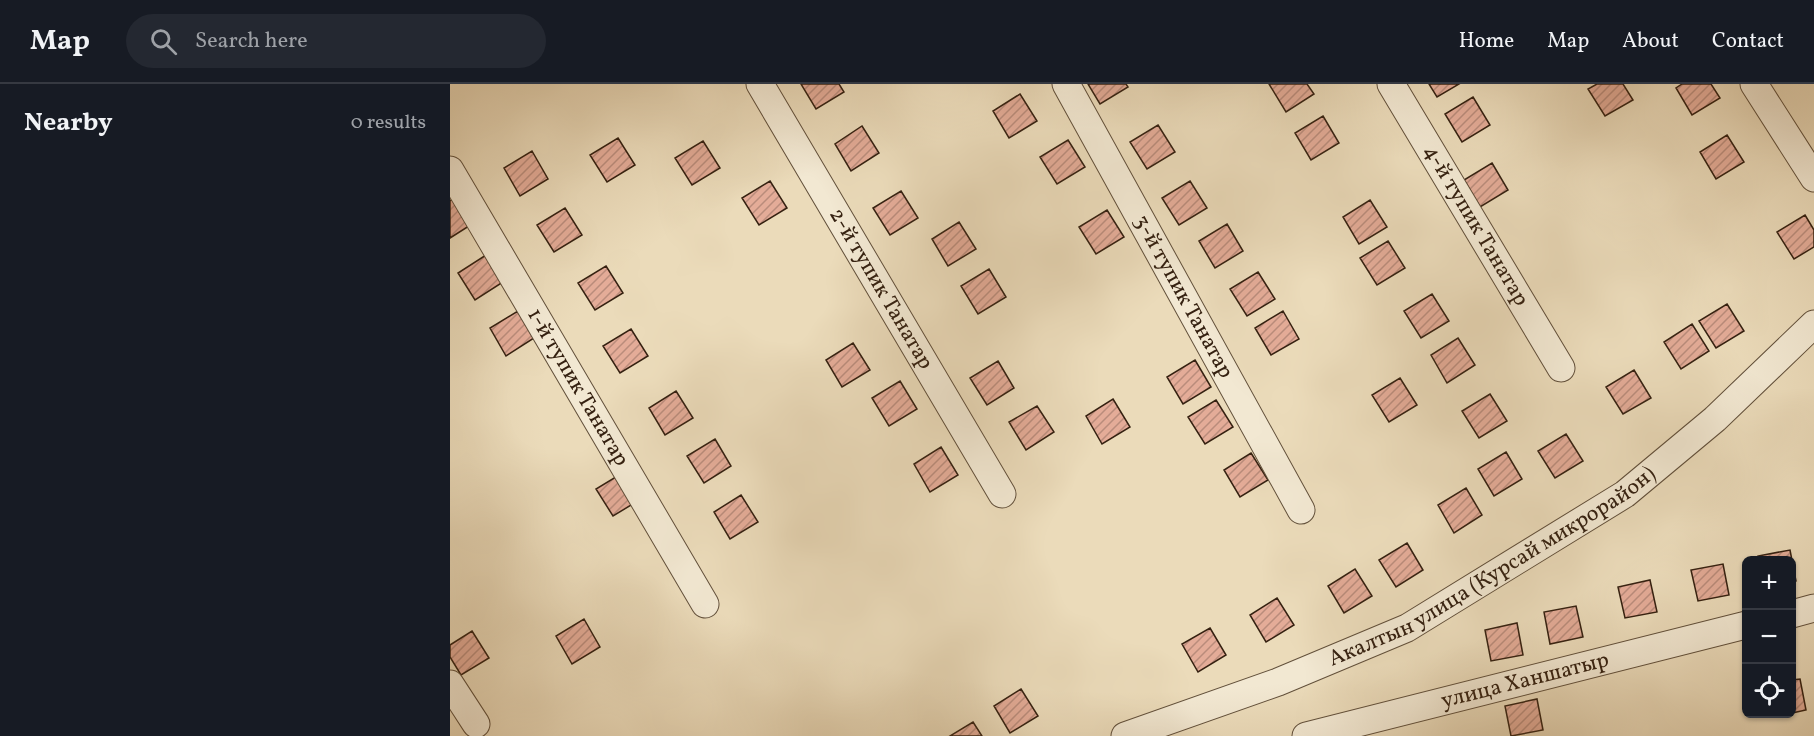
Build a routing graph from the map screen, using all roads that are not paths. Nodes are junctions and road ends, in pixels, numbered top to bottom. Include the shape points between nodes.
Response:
1 (760, 84) edge
2 (1066, 84) edge
3 (1391, 84) edge
4 (1754, 84) edge
5 (450, 170) edge
6 (1814, 178) edge
7 (1814, 324) edge
8 (1561, 368) dead end
9 (1002, 494) dead end
10 (1301, 510) dead end
11 (705, 604) dead end
12 (1814, 608) edge
13 (1796, 613) edge
14 (1742, 626) edge
15 (450, 684) edge
16 (476, 724) dead end
17 (1125, 736) edge
18 (1306, 736) edge

1 - 9 street, 2-й тупик Танатар
2 - 10 street, 3-й тупик Танатар
3 - 8 street, 4-й тупик Танатар
4 - 6 street
5 - 11 street, 1-й тупик Танатар
7 - 17 street, Акалтын улица (Курсай микрорайон) via 1715,419 1625,494 1417,622 1278,682
12 - 13 street
14 - 18 street, улица Ханшатыр
15 - 16 street

